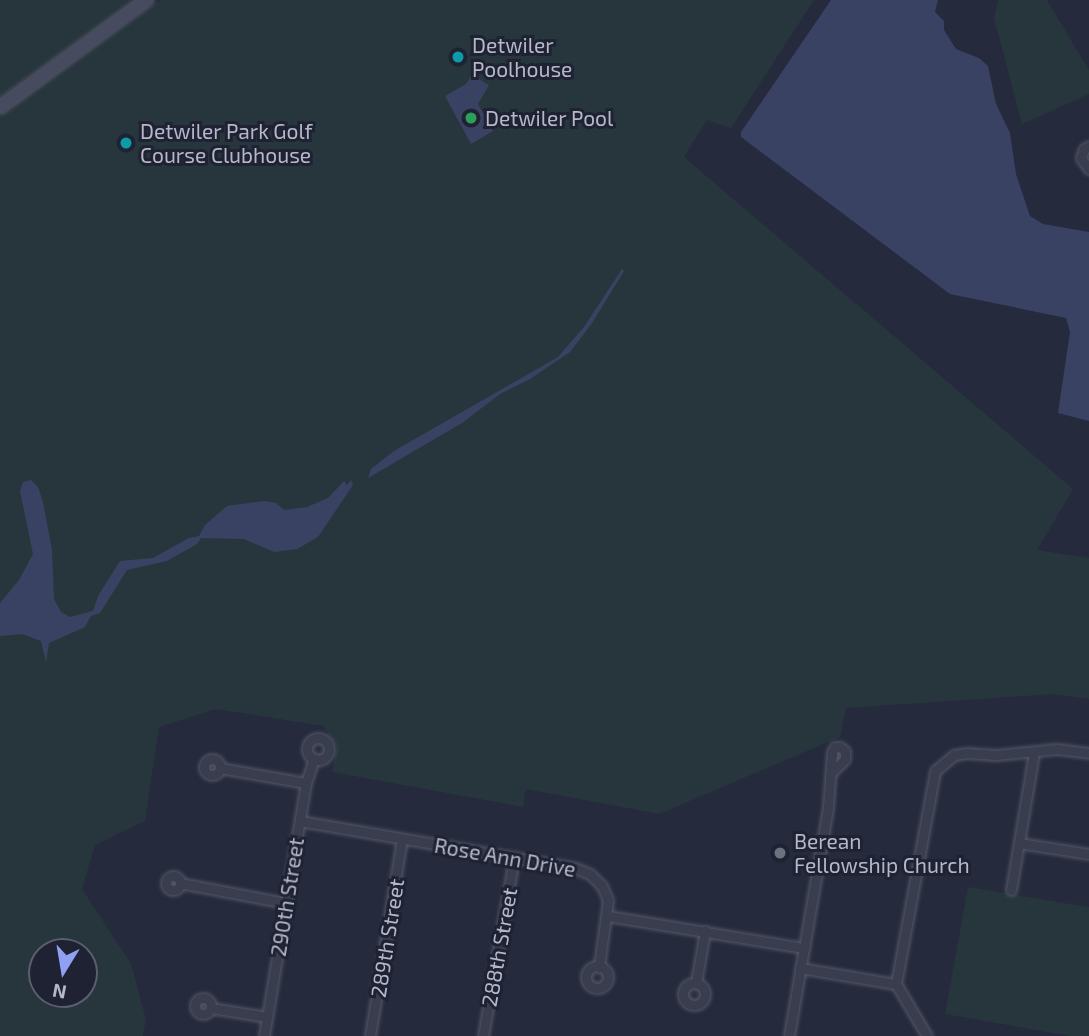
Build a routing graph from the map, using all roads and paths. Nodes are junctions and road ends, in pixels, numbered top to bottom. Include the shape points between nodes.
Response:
1 (147, 0) edge
2 (0, 107) edge
3 (1089, 146) edge
4 (1089, 169) edge
5 (1034, 752) junction
6 (1089, 753) edge
7 (314, 758) dead end
8 (220, 768) dead end
9 (831, 773) dead end
10 (306, 783) junction
11 (300, 821) junction
12 (402, 839) junction
13 (1019, 843) junction
14 (1089, 854) edge
15 (514, 858) junction
16 (180, 884) dead end
17 (1011, 890) dead end
18 (286, 902) junction
19 (608, 916) junction
20 (705, 931) junction
21 (804, 948) junction
22 (599, 967) dead end
23 (800, 968) junction
24 (696, 983) dead end
25 (896, 984) junction
26 (211, 1008) dead end
27 (267, 1017) junction
28 (264, 1036) edge
29 (370, 1036) edge
30 (483, 1036) edge
31 (789, 1036) edge
32 (927, 1036) edge

1 - 2 main road
3 - 4 street via 1081,158
5 - 6 street
5 - 13 street
5 - 25 street via 954,755 940,763 931,778
7 - 10 street, 290th Street
8 - 10 street
9 - 21 street
10 - 11 street, 290th Street
11 - 12 street, Rose Ann Drive
11 - 18 street, 290th Street
12 - 15 street, Rose Ann Drive
12 - 29 street, 289th Street
13 - 14 street
13 - 17 street
15 - 19 street, Rose Ann Drive via 590,874 606,892
15 - 30 street, 288th Street
16 - 18 street
18 - 27 street, 290th Street
19 - 20 street
19 - 22 street
20 - 21 street
20 - 24 street
21 - 23 street
23 - 25 street
23 - 31 street
25 - 32 street
26 - 27 street
27 - 28 street, 290th Street

